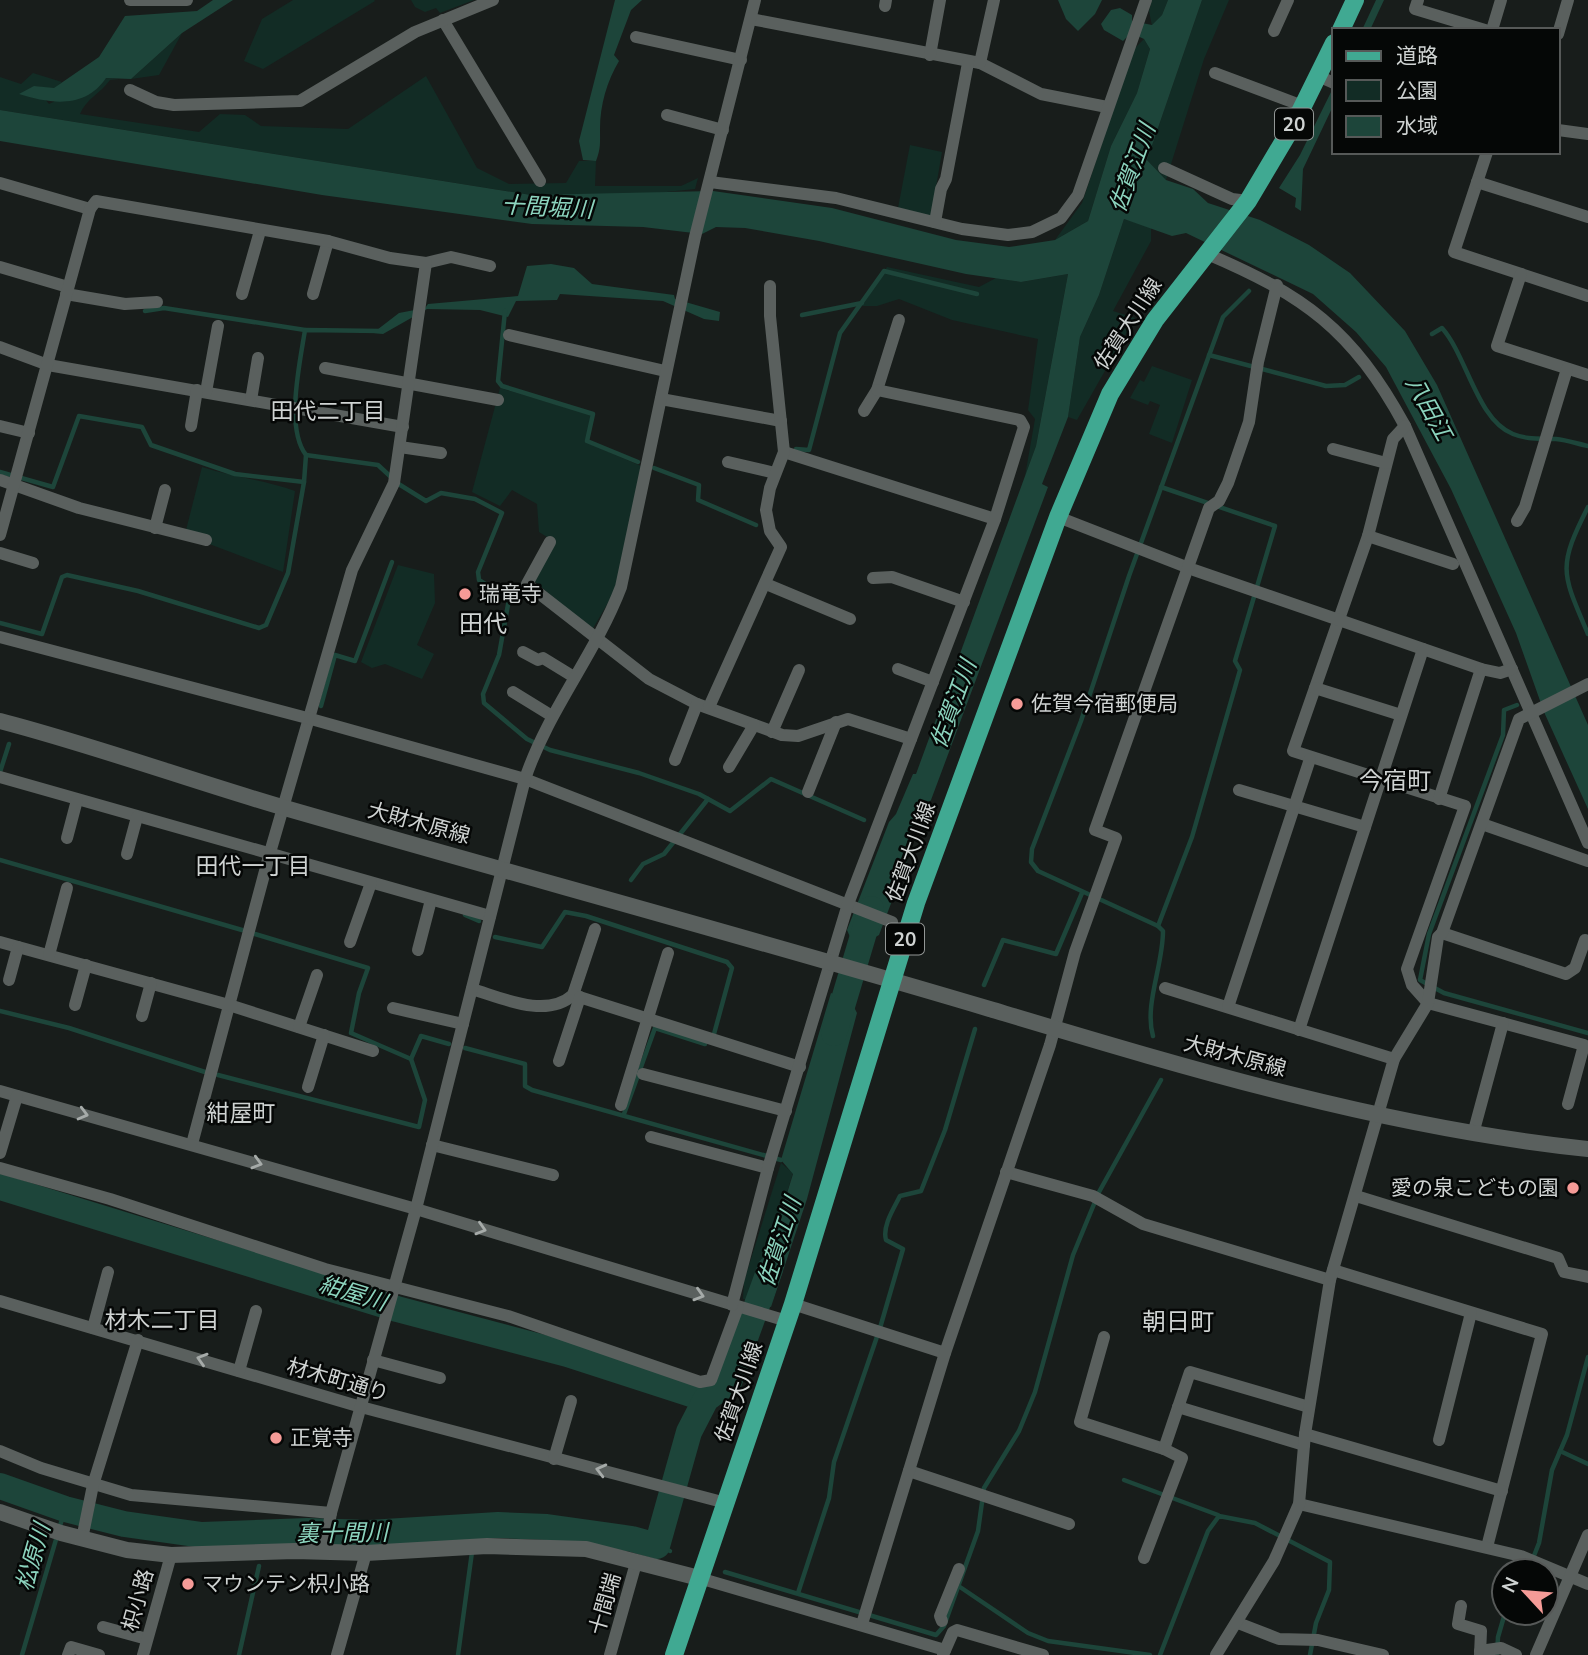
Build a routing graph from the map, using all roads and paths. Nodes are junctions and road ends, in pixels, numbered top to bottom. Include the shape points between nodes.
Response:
1 (130, 0) edge
2 (187, 0) edge
3 (493, 0) edge
4 (755, 0) edge
5 (940, 0) edge
6 (994, 0) edge
7 (1146, 0) edge
8 (1288, 0) edge
9 (1355, 0) edge
10 (1418, 0) edge
11 (1501, 0) edge
12 (1568, 0) edge
13 (751, 19) junction
14 (443, 20) junction
15 (1341, 28) edge
16 (1478, 28) edge
17 (1493, 28) edge
18 (1560, 28) edge
19 (1274, 30) dead end
20 (636, 37) dead end
21 (930, 55) junction
22 (1332, 58) edge
23 (741, 60) junction
24 (974, 63) junction
25 (1215, 73) dead end
26 (1329, 80) edge
27 (130, 90) dead end
28 (1303, 106) junction
29 (1107, 107) junction
30 (667, 115) dead end
31 (723, 130) junction
32 (1560, 130) edge
33 (1588, 134) edge
34 (1486, 154) edge
35 (1164, 168) dead end
36 (540, 181) dead end
37 (1477, 182) junction
38 (0, 183) edge
39 (709, 184) junction
40 (1248, 201) junction
41 (90, 209) junction
42 (1588, 217) edge
43 (935, 222) junction
44 (260, 231) junction
45 (328, 241) junction
46 (1205, 253) junction
47 (426, 262) junction
48 (490, 266) dead end
49 (0, 267) edge
50 (1521, 274) junction
51 (1277, 285) junction
52 (770, 286) dead end
53 (67, 290) junction
54 (313, 293) dead end
55 (242, 294) dead end
56 (1588, 296) edge
57 (157, 302) dead end
58 (899, 320) dead end
59 (218, 326) dead end
60 (509, 335) dead end
61 (0, 347) edge
62 (258, 358) dead end
63 (48, 365) junction
64 (325, 368) dead end
65 (1567, 369) junction
66 (666, 371) junction
67 (1588, 375) edge
68 (410, 384) junction
69 (877, 390) junction
70 (201, 391) junction
71 (661, 399) junction
72 (251, 400) junction
73 (498, 400) dead end
74 (864, 411) dead end
75 (780, 421) junction
76 (0, 426) edge
77 (191, 426) dead end
78 (1405, 426) junction
79 (404, 427) junction
80 (29, 433) junction
81 (400, 447) junction
82 (1333, 449) dead end
83 (784, 452) junction
84 (441, 453) dead end
85 (728, 462) dead end
86 (1387, 463) junction
87 (775, 473) junction
88 (16, 478) junction
89 (0, 480) edge
90 (165, 491) dead end
91 (1058, 517) junction
92 (995, 519) junction
93 (1517, 521) dead end
94 (155, 528) junction
95 (0, 535) edge
96 (1368, 536) junction
97 (206, 540) dead end
98 (550, 542) dead end
99 (0, 554) edge
100 (33, 563) dead end
101 (1452, 564) dead end
102 (1189, 567) junction
103 (873, 578) dead end
104 (766, 584) junction
105 (964, 601) junction
106 (850, 619) dead end
107 (1338, 621) junction
108 (0, 637) edge
109 (596, 639) junction
110 (1423, 649) junction
111 (523, 652) dead end
112 (898, 669) dead end
113 (1481, 669) junction
114 (1512, 669) junction
115 (799, 670) dead end
116 (574, 677) junction
117 (933, 682) junction
118 (1587, 685) edge
119 (1315, 688) junction
120 (513, 692) dead end
121 (703, 706) junction
122 (1531, 712) junction
123 (1401, 715) junction
124 (552, 716) junction
125 (311, 719) junction
126 (0, 721) edge
127 (836, 722) junction
128 (754, 725) junction
129 (772, 732) junction
130 (911, 739) junction
131 (1310, 758) junction
132 (675, 760) dead end
133 (729, 766) dead end
134 (0, 777) edge
135 (525, 779) junction
136 (1380, 779) junction
137 (1239, 790) dead end
138 (808, 792) dead end
139 (1438, 799) junction
140 (77, 800) junction
141 (1293, 804) junction
142 (283, 807) junction
143 (137, 817) junction
144 (1482, 824) junction
145 (1365, 827) junction
146 (67, 838) dead end
147 (1588, 843) edge
148 (127, 854) dead end
149 (269, 856) junction
150 (1588, 861) edge
151 (504, 868) junction
152 (371, 883) junction
153 (67, 888) dead end
154 (431, 900) junction
155 (848, 904) junction
156 (490, 916) junction
157 (892, 922) dead end
158 (595, 929) dead end
159 (1443, 933) junction
160 (1588, 941) edge
161 (0, 942) edge
162 (350, 943) dead end
163 (18, 947) junction
164 (418, 950) dead end
165 (668, 953) dead end
166 (49, 955) junction
167 (828, 963) junction
168 (86, 965) junction
169 (317, 975) dead end
170 (9, 980) dead end
171 (885, 980) junction
172 (151, 983) junction
173 (1165, 988) dead end
174 (471, 989) junction
175 (577, 996) junction
176 (1428, 1003) junction
177 (75, 1004) dead end
178 (229, 1005) junction
179 (1228, 1007) junction
180 (393, 1008) dead end
181 (142, 1016) dead end
182 (648, 1018) junction
183 (1503, 1023) junction
184 (463, 1024) junction
185 (299, 1027) junction
186 (1054, 1029) junction
187 (1299, 1030) junction
188 (324, 1035) junction
189 (373, 1051) dead end
190 (1394, 1059) junction
191 (559, 1061) dead end
192 (800, 1067) junction
193 (643, 1074) dead end
194 (308, 1087) dead end
195 (0, 1091) edge
196 (17, 1096) junction
197 (1568, 1104) dead end
198 (621, 1105) dead end
199 (786, 1111) junction
200 (1376, 1115) junction
201 (1473, 1134) junction
202 (651, 1137) dead end
203 (192, 1144) junction
204 (432, 1145) junction
205 (1588, 1149) edge
206 (0, 1153) edge
207 (771, 1161) junction
208 (0, 1168) edge
209 (1006, 1172) junction
210 (553, 1175) dead end
211 (1356, 1196) junction
212 (416, 1209) junction
213 (108, 1272) dead end
214 (1331, 1275) junction
215 (1588, 1277) edge
216 (394, 1288) junction
217 (0, 1301) edge
218 (738, 1306) junction
219 (256, 1311) dead end
220 (790, 1313) junction
221 (1471, 1313) junction
222 (93, 1328) junction
223 (1104, 1337) dead end
224 (138, 1340) junction
225 (945, 1353) junction
226 (373, 1360) junction
227 (239, 1371) junction
228 (440, 1378) dead end
229 (571, 1401) dead end
230 (361, 1407) junction
231 (1178, 1407) junction
232 (1310, 1407) junction
233 (1305, 1439) junction
234 (1439, 1440) dead end
235 (1164, 1449) junction
236 (0, 1451) edge
237 (554, 1459) junction
238 (909, 1471) junction
239 (93, 1488) junction
240 (1502, 1491) junction
241 (726, 1503) junction
242 (1299, 1504) junction
243 (0, 1512) edge
244 (331, 1515) junction
245 (1069, 1524) dead end
246 (82, 1535) junction
247 (1588, 1535) edge
248 (1487, 1547) junction
249 (324, 1550) junction
250 (366, 1553) junction
251 (171, 1555) junction
252 (1144, 1558) dead end
253 (636, 1563) junction
254 (959, 1569) dead end
255 (1570, 1577) junction
256 (699, 1578) junction
257 (1588, 1584) edge
258 (1461, 1606) dead end
259 (864, 1617) junction
260 (942, 1621) dead end
261 (1238, 1623) junction
262 (103, 1627) dead end
263 (147, 1639) junction
264 (1488, 1651) edge
265 (944, 1652) edge
266 (68, 1655) edge
267 (99, 1655) edge
268 (143, 1655) edge
269 (337, 1655) edge
270 (610, 1655) edge
271 (674, 1655) edge
272 (1043, 1655) edge
273 (1216, 1655) edge
274 (1383, 1655) edge
275 (1516, 1655) edge
276 (1536, 1655) edge

1 - 2 street
3 - 14 street
4 - 13 street
5 - 21 street
6 - 24 street
7 - 29 street
8 - 19 street
9 - 15 main road
10 - 16 street via 1415,9
11 - 17 street
12 - 18 street
13 - 21 street
13 - 23 street
14 - 27 street via 300,101 174,105
14 - 36 street
20 - 23 street
21 - 24 street
22 - 26 main road, 20
23 - 31 street
24 - 29 street via 1041,94
24 - 43 street
25 - 28 street
26 - 28 main road, 20
28 - 40 main road, 20
29 - 43 street via 1078,195 1061,218 1032,232 1008,235
30 - 31 street
31 - 39 street
32 - 33 street
34 - 37 street
35 - 40 street via 1232,199
37 - 42 street
37 - 50 street via 1454,252
38 - 41 street
39 - 43 street via 836,198
39 - 66 street
40 - 46 main road, 20
41 - 44 street via 96,201
41 - 53 street
44 - 45 street
44 - 55 street
45 - 47 street via 390,258
45 - 54 street
46 - 51 street
46 - 91 main road, 佐賀大川線 / 20 via 1155,320 1110,394
47 - 48 street via 451,257
47 - 68 street
49 - 53 street
50 - 56 street
50 - 65 street via 1497,346
51 - 78 street via 1329,321 1370,367
51 - 102 street via 1256,368 1249,422
52 - 75 street
53 - 57 street via 125,304
53 - 63 street
58 - 69 street
59 - 70 street
60 - 66 street
61 - 63 street
62 - 72 street
63 - 70 street
63 - 80 street
64 - 68 street
65 - 67 street
65 - 93 street
66 - 71 street
68 - 73 street
68 - 79 street
69 - 74 street
69 - 92 street via 1020,420 1024,427
70 - 72 street
70 - 77 street
71 - 75 street
71 - 109 street via 621,587
72 - 79 street
75 - 83 street
76 - 80 street
78 - 86 street via 1393,439
78 - 114 street
79 - 81 street
80 - 88 street
81 - 84 street
81 - 125 street via 395,480 352,570
82 - 86 street
83 - 87 street
83 - 92 street
85 - 87 street
86 - 96 street
87 - 104 street via 766,510 770,531 780,547
88 - 89 street
88 - 94 street via 79,508
88 - 95 street
90 - 94 street
91 - 102 street
91 - 171 main road, 佐賀大川線 / 20
92 - 105 street
94 - 97 street
96 - 101 street
96 - 107 street
98 - 109 street via 527,584
99 - 100 street
102 - 107 street
102 - 186 street via 1095,830 1116,838
103 - 105 street via 892,577
104 - 106 street
104 - 121 street
105 - 117 street
107 - 110 street
107 - 119 street
108 - 125 street
109 - 116 street
109 - 121 street via 649,679
110 - 113 street
110 - 123 street
111 - 116 street
112 - 117 street
113 - 114 street via 1500,673
113 - 139 street
114 - 122 street
115 - 129 street
116 - 124 street
117 - 130 street
118 - 122 street
119 - 123 street
119 - 131 street via 1293,751
120 - 124 street
121 - 128 street
121 - 132 street
122 - 144 street via 1519,719
122 - 147 street
123 - 136 street
124 - 135 street
125 - 135 street
125 - 142 street
126 - 142 street, 大財木原線
127 - 129 street via 798,736
127 - 130 street via 858,720
127 - 138 street
128 - 129 street
128 - 133 street
130 - 155 street
131 - 136 street
131 - 141 street
134 - 140 street
135 - 151 street
135 - 155 street
136 - 139 street
136 - 145 street
137 - 141 street
139 - 176 street via 1465,806 1407,969 1412,985
140 - 143 street
140 - 146 street
141 - 145 street
141 - 179 street
142 - 149 street
142 - 151 street, 大財木原線
143 - 148 street
143 - 149 street
144 - 150 street
144 - 159 street
145 - 187 street
149 - 152 street
149 - 178 street
151 - 156 street
151 - 167 street, 大財木原線
152 - 154 street
152 - 162 street
153 - 166 street
154 - 156 street
154 - 164 street
155 - 157 street
155 - 167 street
156 - 174 street
158 - 175 street
159 - 160 street via 1566,975 1575,968
159 - 176 street via 1438,937
161 - 163 street
163 - 166 street
163 - 170 street
165 - 182 street
166 - 168 street
167 - 171 street, 大財木原線
167 - 192 street
168 - 172 street
168 - 177 street
169 - 185 street
171 - 186 street, 大財木原線
171 - 220 main road, 佐賀大川線 / 20
172 - 178 street
172 - 181 street
173 - 179 street
174 - 175 street via 534,1007
174 - 184 street
175 - 182 street
175 - 191 street
176 - 183 street
176 - 190 street
178 - 185 street
178 - 203 street
179 - 187 street
180 - 184 street
182 - 192 street
182 - 198 street
183 - 197 street via 1584,1045
183 - 201 street
184 - 204 street
185 - 188 street
186 - 200 street, 大財木原線
186 - 209 street
187 - 190 street
188 - 189 street
188 - 194 street
190 - 200 street
192 - 199 street
193 - 199 street
195 - 196 street
196 -> 203 street
196 - 206 street
199 - 207 street
200 - 201 street, 大財木原線
200 - 211 street
201 - 205 street, 大財木原線
202 - 207 street
203 -> 212 street
204 - 210 street
204 - 212 street
207 - 218 street
208 - 216 street
209 - 214 street via 1097,1198 1143,1224
209 - 225 street
211 - 214 street
211 - 215 street via 1558,1258 1564,1272
212 - 216 street
212 -> 218 street
213 - 222 street
214 - 221 street
214 - 232 street
216 - 218 street via 509,1317 700,1382 711,1380
216 - 226 street
217 - 222 street, 材木町通り
218 - 220 street via 764,1314
219 - 227 street
220 - 225 street
220 - 241 main road, 佐賀大川線 / 20
221 - 234 street
221 - 240 street via 1542,1334
222 - 224 street, 材木町通り
223 - 235 street via 1080,1422
227 -> 224 street, 材木町通り
224 - 239 street
225 - 238 street
226 - 228 street
226 - 230 street
227 - 230 street, 材木町通り
229 - 237 street
230 - 237 street, 材木町通り
230 - 244 street
231 - 232 street via 1190,1372
231 - 233 street
231 - 235 street
232 - 233 street
233 - 240 street
233 - 242 street
235 - 252 street via 1182,1458
236 - 239 street
241 -> 237 street, 材木町通り
238 - 245 street
238 - 259 street
239 - 244 street
239 - 246 street
240 - 248 street
241 - 256 main road, 佐賀大川線 / 20
242 - 248 street
242 - 261 street via 1285,1541
243 - 246 street via 58,1532
244 - 249 street
246 - 251 street via 127,1550
247 - 255 street
248 - 255 street
249 - 250 street
249 - 251 street
250 - 253 street via 472,1547 586,1549
250 - 269 street
251 - 263 street, 枳小路
253 - 256 street
253 - 270 street, 十間端
254 - 260 street
255 - 257 street
255 - 276 street
256 - 259 street
256 - 271 main road, 佐賀大川線 / 20
258 - 264 street via 1458,1624 1481,1631
259 - 265 street
261 - 273 street
261 - 274 street via 1279,1639 1313,1639
262 - 263 street
263 - 268 street, 枳小路
264 - 275 street
265 - 272 street via 957,1630
266 - 267 street via 71,1647

